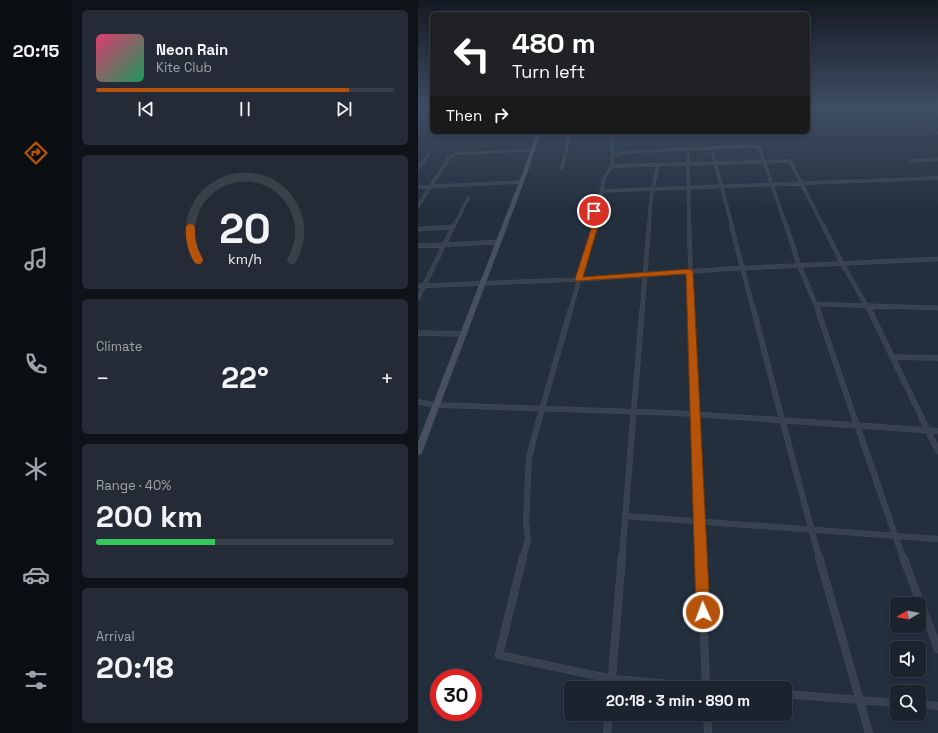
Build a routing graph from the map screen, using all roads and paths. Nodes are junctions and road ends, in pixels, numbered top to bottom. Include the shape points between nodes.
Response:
1 (536, 140) edge
2 (568, 140) edge
3 (612, 140) edge
4 (711, 148) junction
5 (688, 149) junction
6 (533, 150) junction
7 (429, 154) dead end
8 (612, 154) junction
9 (938, 159) edge
10 (910, 160) dead end
11 (763, 162) junction
12 (715, 163) junction
13 (690, 164) junction
14 (658, 165) junction
15 (612, 166) junction
16 (418, 168) edge
17 (562, 169) dead end
18 (938, 178) edge
19 (522, 182) junction
20 (802, 183) junction
21 (770, 185) junction
22 (431, 186) junction
23 (720, 186) junction
24 (418, 187) edge
25 (689, 187) junction
26 (653, 189) junction
27 (601, 191) junction
28 (468, 198) dead end
29 (418, 206) edge
30 (453, 227) junction
31 (418, 229) edge
32 (499, 242) junction
33 (444, 245) junction
34 (418, 246) edge
35 (938, 259) edge
36 (842, 263) junction
37 (799, 265) junction
38 (743, 268) junction
39 (690, 271) junction
40 (645, 274) junction
41 (578, 279) junction
42 (483, 283) junction
43 (418, 286) edge
44 (424, 286) junction
45 (418, 298) edge
46 (816, 304) junction
47 (867, 305) junction
48 (938, 308) edge
49 (418, 333) edge
50 (464, 334) junction
51 (893, 357) junction
52 (938, 358) edge
53 (418, 402) edge
54 (437, 405) junction
55 (542, 408) junction
56 (634, 412) junction
57 (695, 415) junction
58 (784, 421) junction
59 (856, 425) junction
60 (928, 430) junction
61 (938, 431) edge
62 (938, 450) edge
63 (418, 452) edge
64 (625, 516) junction
65 (700, 522) junction
66 (812, 530) junction
67 (894, 536) junction
68 (938, 539) edge
69 (938, 649) edge
70 (612, 679) junction
71 (633, 681) edge
72 (706, 681) edge
73 (792, 695) edge
74 (860, 700) junction
75 (890, 702) edge
76 (926, 705) edge
77 (938, 706) edge
78 (608, 721) edge
79 (707, 721) edge
80 (607, 733) edge
81 (708, 733) edge
82 (869, 733) edge

1 - 6 street
2 - 17 street
3 - 8 street
4 - 5 street
4 - 11 street via 757,146
4 - 12 street
5 - 8 street
5 - 13 street
6 - 19 street
6 - 22 street via 453,154
7 - 16 street
8 - 15 street
9 - 10 street
11 - 12 street
11 - 20 street via 790,161
11 - 21 street
12 - 13 street
12 - 23 street
13 - 14 street
13 - 25 street
14 - 15 street
14 - 26 street
15 - 27 street via 604,178
18 - 20 street
19 - 22 street
19 - 32 street
20 - 21 street
20 - 36 street
21 - 23 street
21 - 37 street
22 - 24 street
22 - 29 street
23 - 25 street
23 - 38 street
25 - 26 street
25 - 39 street
26 - 27 street
26 - 40 street
27 - 41 street via 594,209 595,226
28 - 30 street
30 - 31 street
30 - 33 street
32 - 33 street
32 - 42 street
33 - 34 street
33 - 44 street
35 - 36 street
36 - 37 street
36 - 47 street
37 - 38 street
37 - 46 street
38 - 39 street
38 - 58 street
39 - 40 street
39 - 57 street
40 - 41 street
40 - 56 street
41 - 42 street
41 - 55 street
42 - 44 street
42 - 50 street
43 - 44 street
44 - 45 street
46 - 47 street
46 - 59 street
47 - 48 street
47 - 51 street
49 - 50 street
50 - 54 street
51 - 52 street
51 - 60 street
53 - 54 street
54 - 55 street
54 - 63 street
55 - 56 street
55 - 70 street via 527,476 528,539 498,655
56 - 57 street
56 - 64 street
57 - 58 street
57 - 65 street
58 - 59 street
58 - 66 street
59 - 60 street
59 - 67 street
60 - 61 street
60 - 62 street
64 - 65 street
64 - 70 street
65 - 66 street
65 - 72 street
66 - 67 street
66 - 74 street
67 - 68 street
67 - 69 street
70 - 71 street
73 - 74 street
74 - 75 street
74 - 82 street
76 - 77 street
78 - 80 street
79 - 81 street

